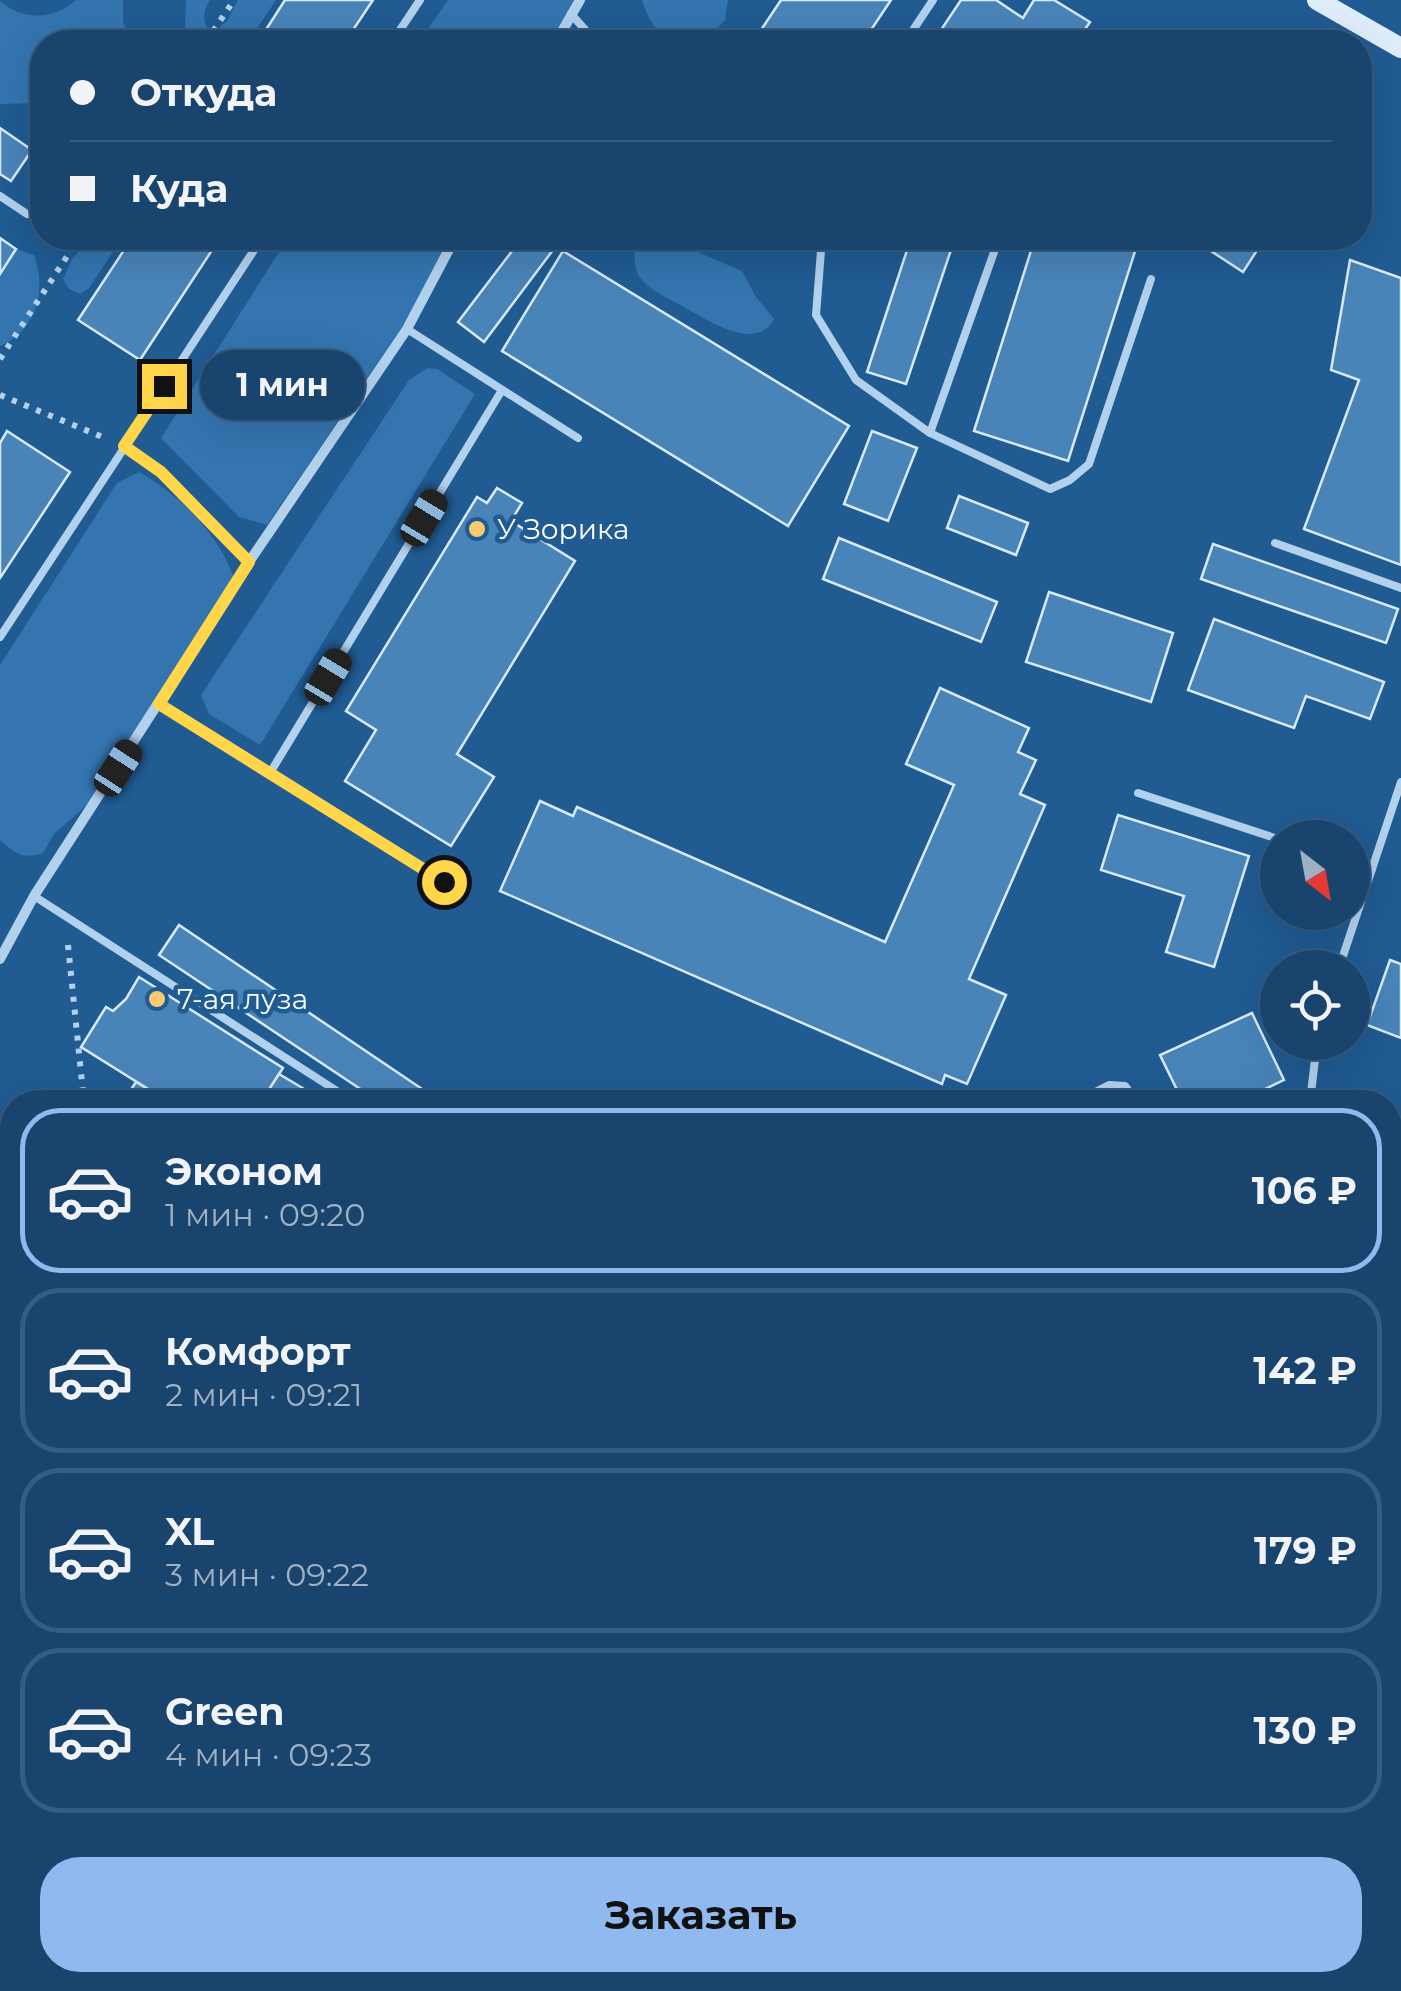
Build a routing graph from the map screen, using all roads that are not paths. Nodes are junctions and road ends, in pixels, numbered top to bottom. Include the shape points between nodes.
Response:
1 (420, 0) edge
2 (580, 0) edge
3 (933, 0) edge
4 (1317, 0) edge
5 (572, 14) junction
6 (400, 30) edge
7 (563, 30) edge
8 (586, 30) edge
9 (913, 30) edge
10 (1370, 30) edge
11 (1372, 31) edge
12 (1401, 48) edge
13 (0, 196) edge
14 (27, 214) dead end
15 (254, 250) edge
16 (449, 250) edge
17 (821, 250) edge
18 (995, 250) edge
19 (1151, 279) dead end
20 (407, 329) junction
21 (502, 390) junction
22 (930, 433) junction
23 (578, 438) dead end
24 (124, 446) junction
25 (1275, 544) dead end
26 (249, 562) junction
27 (1401, 588) edge
28 (0, 637) edge
29 (159, 704) junction
30 (270, 773) junction
31 (1401, 782) edge
32 (1138, 794) dead end
33 (1260, 832) edge
34 (1372, 869) joint
35 (444, 882) dead end
36 (34, 896) junction
37 (1346, 950) edge
38 (0, 958) edge
39 (1316, 1060) edge
40 (335, 1090) edge
41 (1099, 1090) edge
42 (1128, 1090) edge
43 (1312, 1090) edge

1 - 6 lane
2 - 5 street
3 - 9 lane
4 - 10 main road
5 - 7 street
5 - 8 lane
11 - 12 main road
13 - 14 lane
15 - 24 lane
16 - 20 street
17 - 22 lane via 816,316 856,380
18 - 22 lane
19 - 22 lane via 1089,464 1070,480 1050,488
20 - 21 lane
20 - 26 street
21 - 23 lane
21 - 30 lane
24 - 26 lane via 161,472
24 - 28 lane
25 - 27 lane
26 - 29 street
29 - 30 lane
29 - 36 street
30 - 35 lane
31 - 34 lane
32 - 33 lane
34 - 37 lane
36 - 38 street
36 - 40 lane
39 - 43 lane
41 - 42 lane

